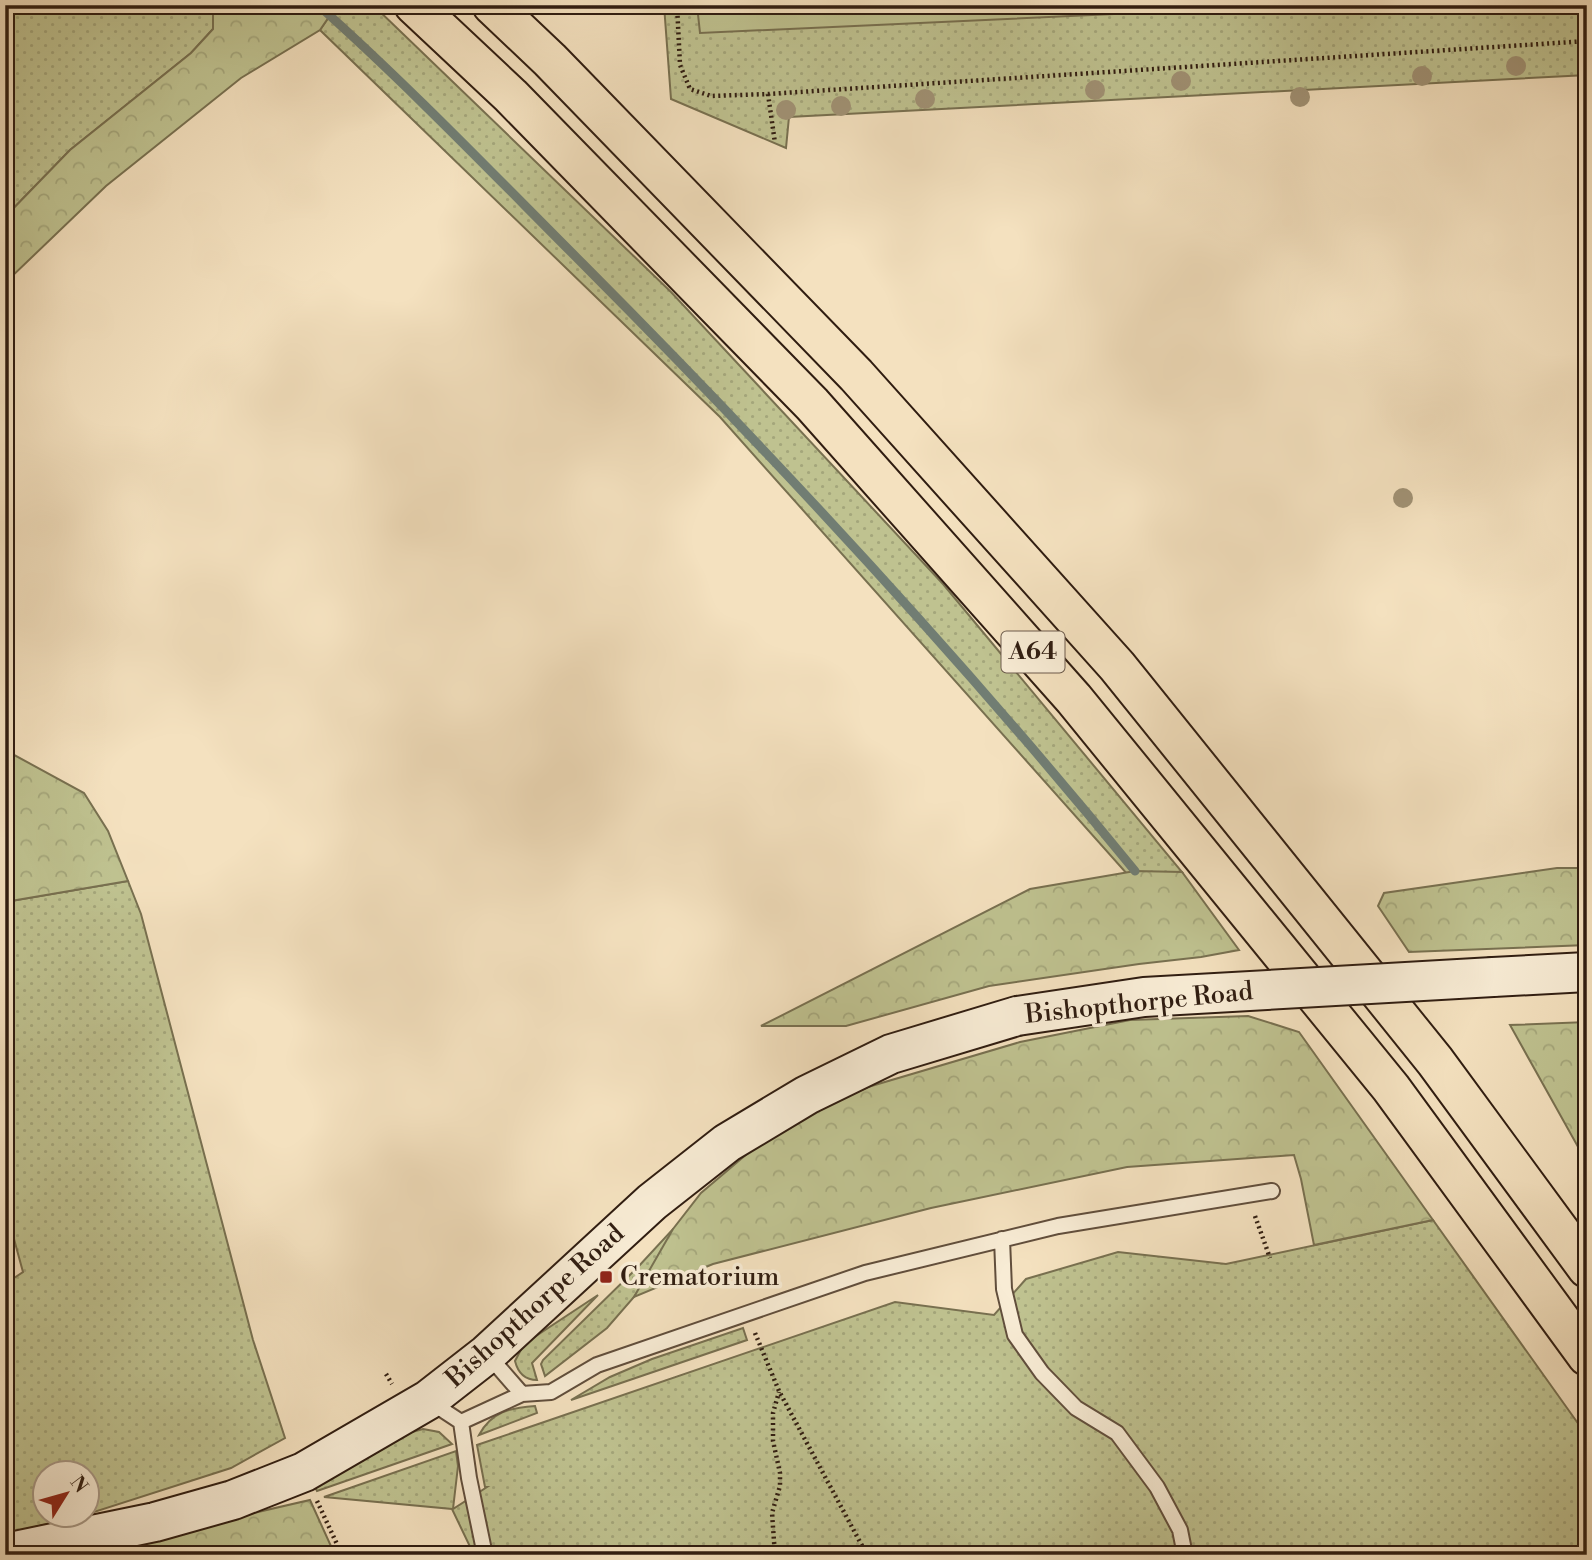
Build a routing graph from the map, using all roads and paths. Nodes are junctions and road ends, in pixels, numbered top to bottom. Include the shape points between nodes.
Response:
1 (414, 5) edge
2 (492, 5) edge
3 (677, 5) edge
4 (1587, 41) edge
5 (768, 94) junction
6 (775, 143) dead end
7 (1587, 972) edge
8 (1272, 1191) dead end
9 (1248, 1195) junction
10 (1002, 1239) junction
11 (1270, 1258) dead end
12 (1587, 1268) edge
13 (747, 1312) junction
14 (487, 1354) junction
15 (1587, 1356) edge
16 (779, 1391) junction
17 (522, 1394) junction
18 (428, 1400) junction
19 (461, 1422) junction
20 (304, 1472) junction
21 (5, 1553) edge
22 (342, 1555) edge
23 (485, 1555) edge
24 (775, 1555) edge
25 (867, 1555) edge
26 (1185, 1555) edge

1 - 15 highway, A64 via 511,96 812,404 1074,699 1391,1088
2 - 12 highway, A64 via 856,375 1117,666 1435,1061
3 - 5 path via 680,65 691,89 711,96
4 - 5 path
5 - 6 path
7 - 14 street, Bishopthorpe Road, bridge via 1144,997 1017,1016 891,1055 807,1095 727,1143 652,1202
8 - 9 lane
9 - 10 lane
9 - 11 path
10 - 13 lane via 865,1273
10 - 26 lane via 1004,1289 1015,1335 1042,1373 1076,1408 1117,1433 1157,1487 1180,1530
13 - 16 path
13 - 17 lane via 597,1365 551,1392
14 - 17 lane
14 - 18 street, Bishopthorpe Road
16 - 24 path via 773,1413 780,1473 772,1513
16 - 25 path
17 - 19 lane
18 - 19 lane
18 - 20 street, Bishopthorpe Road
19 - 23 lane
20 - 21 street, Bishopthorpe Road via 233,1500 155,1522
20 - 22 path

